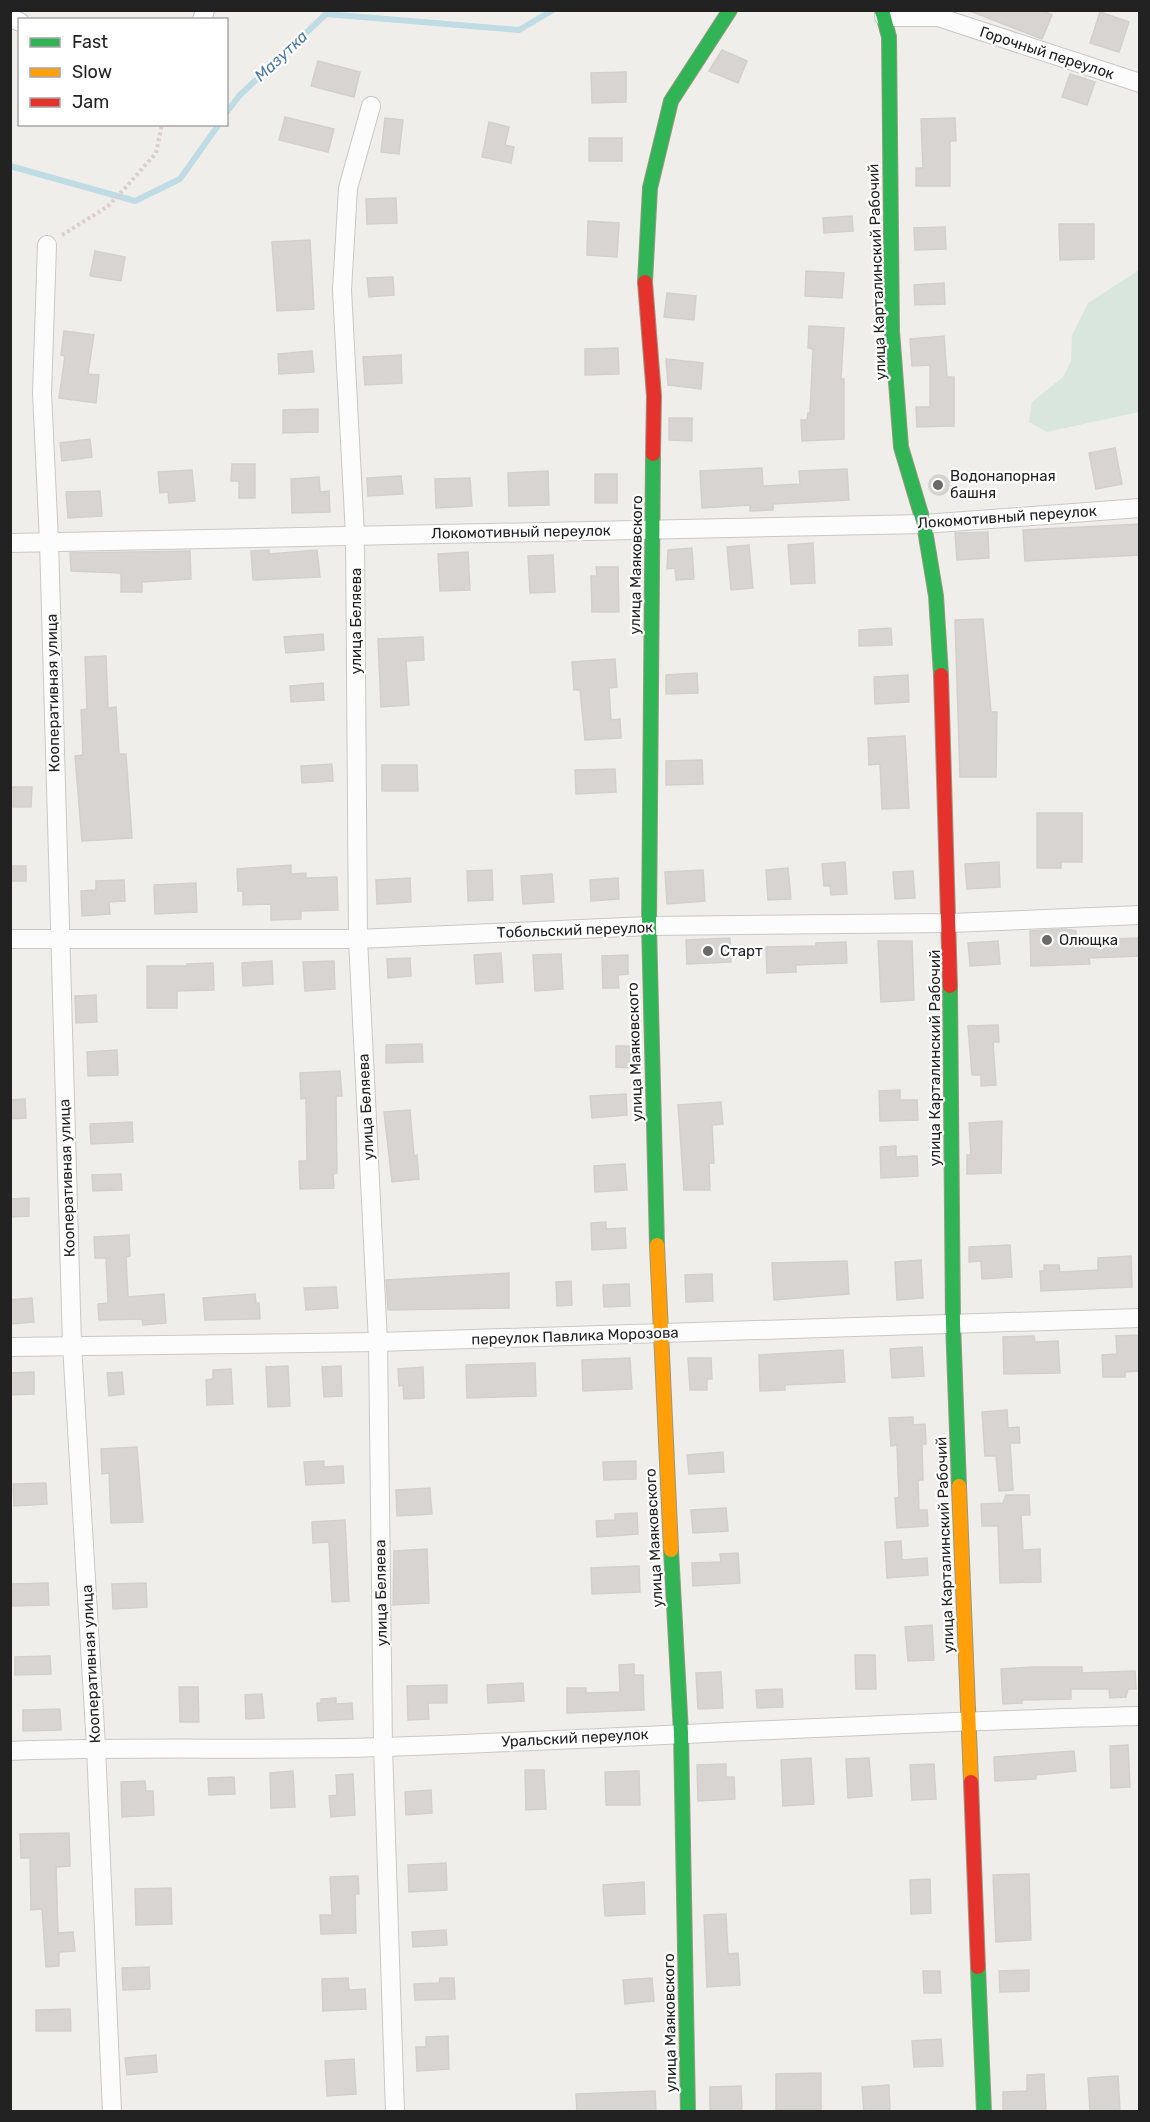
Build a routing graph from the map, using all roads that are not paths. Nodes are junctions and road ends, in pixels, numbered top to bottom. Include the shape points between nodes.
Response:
1 (730, 10) edge
2 (883, 14) edge
3 (1140, 83) edge
4 (371, 106) dead end
5 (47, 244) road end
6 (1140, 508) edge
7 (924, 524) junction
8 (653, 530) junction
9 (355, 535) junction
10 (50, 541) junction
11 (10, 543) edge
12 (1140, 915) edge
13 (950, 923) junction
14 (649, 926) junction
15 (10, 939) edge
16 (59, 939) junction
17 (358, 939) junction
18 (1140, 1318) edge
19 (953, 1323) junction
20 (659, 1333) junction
21 (378, 1342) junction
22 (72, 1345) junction
23 (10, 1347) edge
24 (1140, 1716) edge
25 (968, 1720) junction
26 (681, 1733) junction
27 (96, 1747) junction
28 (383, 1747) junction
29 (10, 1751) edge
30 (112, 2112) edge
31 (395, 2112) edge
32 (688, 2112) edge
33 (984, 2112) edge

1 - 8 street, улица Маяковского via 671,100 650,188 645,281 654,396
2 - 3 street, Горочный переулок via 938,17
2 - 7 street, улица Карталинский Рабочий via 889,37 892,331 901,447
4 - 9 street, улица Беляева via 348,188 342,290
5 - 10 street, Кооперативная улица via 42,393
6 - 7 street, Локомотивный переулок
7 - 8 street, Локомотивный переулок
7 - 13 street, улица Карталинский Рабочий via 936,596
8 - 9 street, Локомотивный переулок
8 - 14 street, улица Маяковского
9 - 10 street, Локомотивный переулок
9 - 17 street, улица Беляева
10 - 11 street, Локомотивный переулок
10 - 16 street, Кооперативная улица
12 - 13 street, Тобольский переулок
13 - 14 street, Тобольский переулок
13 - 19 street, улица Карталинский Рабочий
14 - 17 street, Тобольский переулок
14 - 20 street, улица Маяковского
15 - 16 street, Тобольский переулок
16 - 17 street, Тобольский переулок
16 - 22 street, Кооперативная улица
17 - 21 street, улица Беляева
18 - 19 street, переулок Павлика Морозова
19 - 20 street, переулок Павлика Морозова
19 - 25 street, улица Карталинский Рабочий
20 - 21 street, переулок Павлика Морозова
20 - 26 street, улица Маяковского
21 - 22 street, переулок Павлика Морозова
21 - 28 street, улица Беляева
22 - 23 street, переулок Павлика Морозова
22 - 27 street, Кооперативная улица
24 - 25 street, Уральский переулок
25 - 26 street, Уральский переулок
25 - 33 street, улица Карталинский Рабочий
26 - 28 street, Уральский переулок
26 - 32 street, улица Маяковского
27 - 28 street, Уральский переулок
27 - 29 street, Уральский переулок
27 - 30 street, Кооперативная улица
28 - 31 street, улица Беляева

